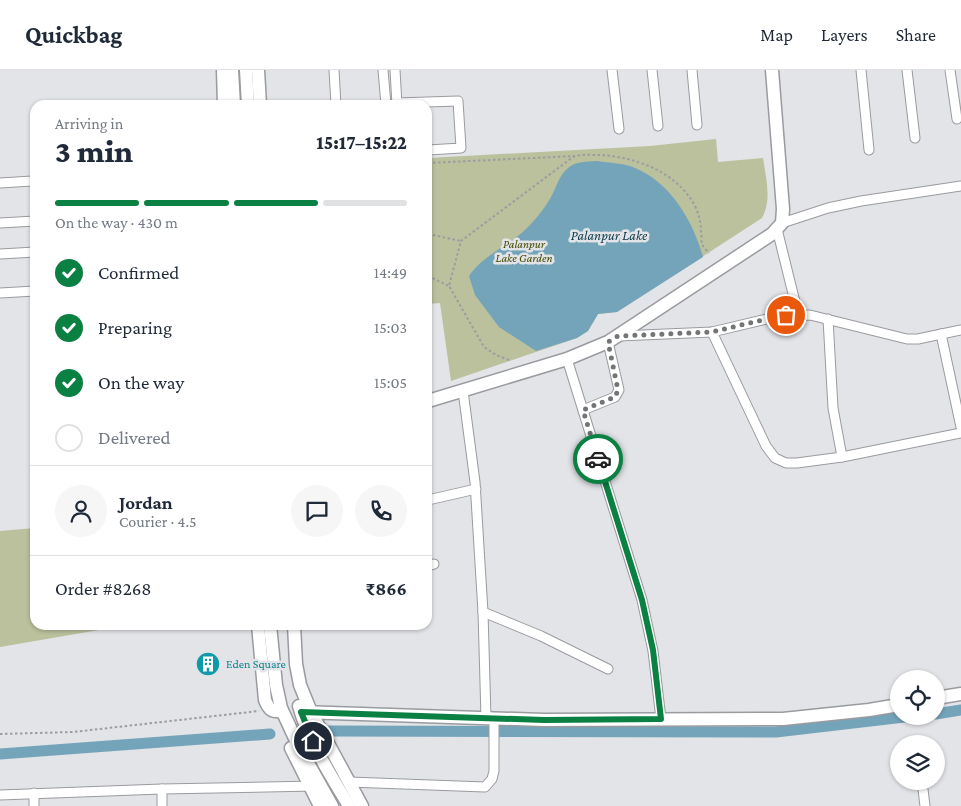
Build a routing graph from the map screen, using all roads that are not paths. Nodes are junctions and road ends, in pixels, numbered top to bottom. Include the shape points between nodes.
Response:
1 (223, 70) edge
2 (232, 70) edge
3 (246, 70) edge
4 (258, 70) edge
5 (334, 70) edge
6 (383, 70) edge
7 (395, 70) edge
8 (612, 70) edge
9 (652, 70) edge
10 (692, 70) edge
11 (772, 70) edge
12 (862, 70) edge
13 (907, 70) edge
14 (950, 70) edge
15 (224, 100) edge
16 (234, 100) edge
17 (248, 100) edge
18 (260, 100) edge
19 (336, 100) edge
20 (386, 100) edge
21 (397, 100) edge
22 (432, 102) edge
23 (957, 119) dead end
24 (698, 125) dead end
25 (658, 126) dead end
26 (620, 129) dead end
27 (915, 138) dead end
28 (432, 150) edge
29 (869, 150) dead end
30 (30, 181) edge
31 (0, 183) edge
32 (961, 186) edge
33 (30, 221) edge
34 (0, 223) edge
35 (779, 226) junction
36 (30, 252) edge
37 (0, 254) edge
38 (30, 291) edge
39 (0, 293) edge
40 (798, 314) junction
41 (828, 319) junction
42 (961, 330) edge
43 (712, 332) junction
44 (941, 334) junction
45 (613, 339) junction
46 (567, 359) junction
47 (463, 391) junction
48 (432, 400) edge
49 (583, 410) junction
50 (961, 427) edge
51 (961, 433) edge
52 (842, 457) junction
53 (476, 489) junction
54 (432, 499) edge
55 (483, 612) junction
56 (258, 630) edge
57 (270, 630) edge
58 (287, 630) edge
59 (294, 630) edge
60 (608, 669) dead end
61 (961, 694) edge
62 (945, 697) edge
63 (890, 706) edge
64 (275, 711) junction
65 (306, 712) junction
66 (661, 719) junction
67 (491, 720) junction
68 (306, 728) junction
69 (292, 732) junction
70 (313, 741) junction
71 (299, 747) junction
72 (349, 782) junction
73 (314, 786) junction
74 (162, 789) junction
75 (923, 790) edge
76 (34, 793) junction
77 (0, 795) edge
78 (34, 806) edge
79 (162, 806) edge
80 (320, 806) edge
81 (332, 806) edge
82 (349, 806) edge
83 (362, 806) edge
84 (924, 806) edge

1 - 15 street
2 - 16 street
3 - 17 street
4 - 18 street
5 - 19 street
6 - 20 street
7 - 21 street
8 - 26 street
9 - 25 street
10 - 24 street
11 - 35 street via 783,209
12 - 29 street
13 - 27 street
14 - 23 street
22 - 28 street via 458,101 462,148
30 - 31 street
32 - 35 street via 828,208
33 - 34 street
35 - 40 street
35 - 45 street via 772,234
36 - 37 street
38 - 39 street
40 - 41 street
40 - 43 street
41 - 44 street via 907,339
41 - 52 street via 833,408
42 - 44 street
43 - 45 street
43 - 52 street via 766,446 775,458 797,463
44 - 50 street
45 - 46 street
45 - 49 street via 618,394
46 - 47 street
46 - 49 street
47 - 48 street
47 - 53 street
49 - 66 street via 642,600 653,650
51 - 52 street
53 - 54 street
53 - 55 street
55 - 60 street
55 - 67 street
56 - 64 street via 265,700
57 - 64 street
58 - 65 street via 290,673
59 - 65 street via 296,664
61 - 62 street
63 - 66 street via 783,719
64 - 69 street
64 - 73 street
65 - 67 street
65 - 68 street
65 - 72 street
66 - 67 street
67 - 72 street via 494,771 485,787
68 - 69 street
68 - 70 street
69 - 71 street
70 - 71 street
70 - 82 street
71 - 73 street
72 - 83 street
73 - 74 street
73 - 80 street
73 - 81 street
74 - 76 street
74 - 79 street
75 - 84 street
76 - 77 street
76 - 78 street

